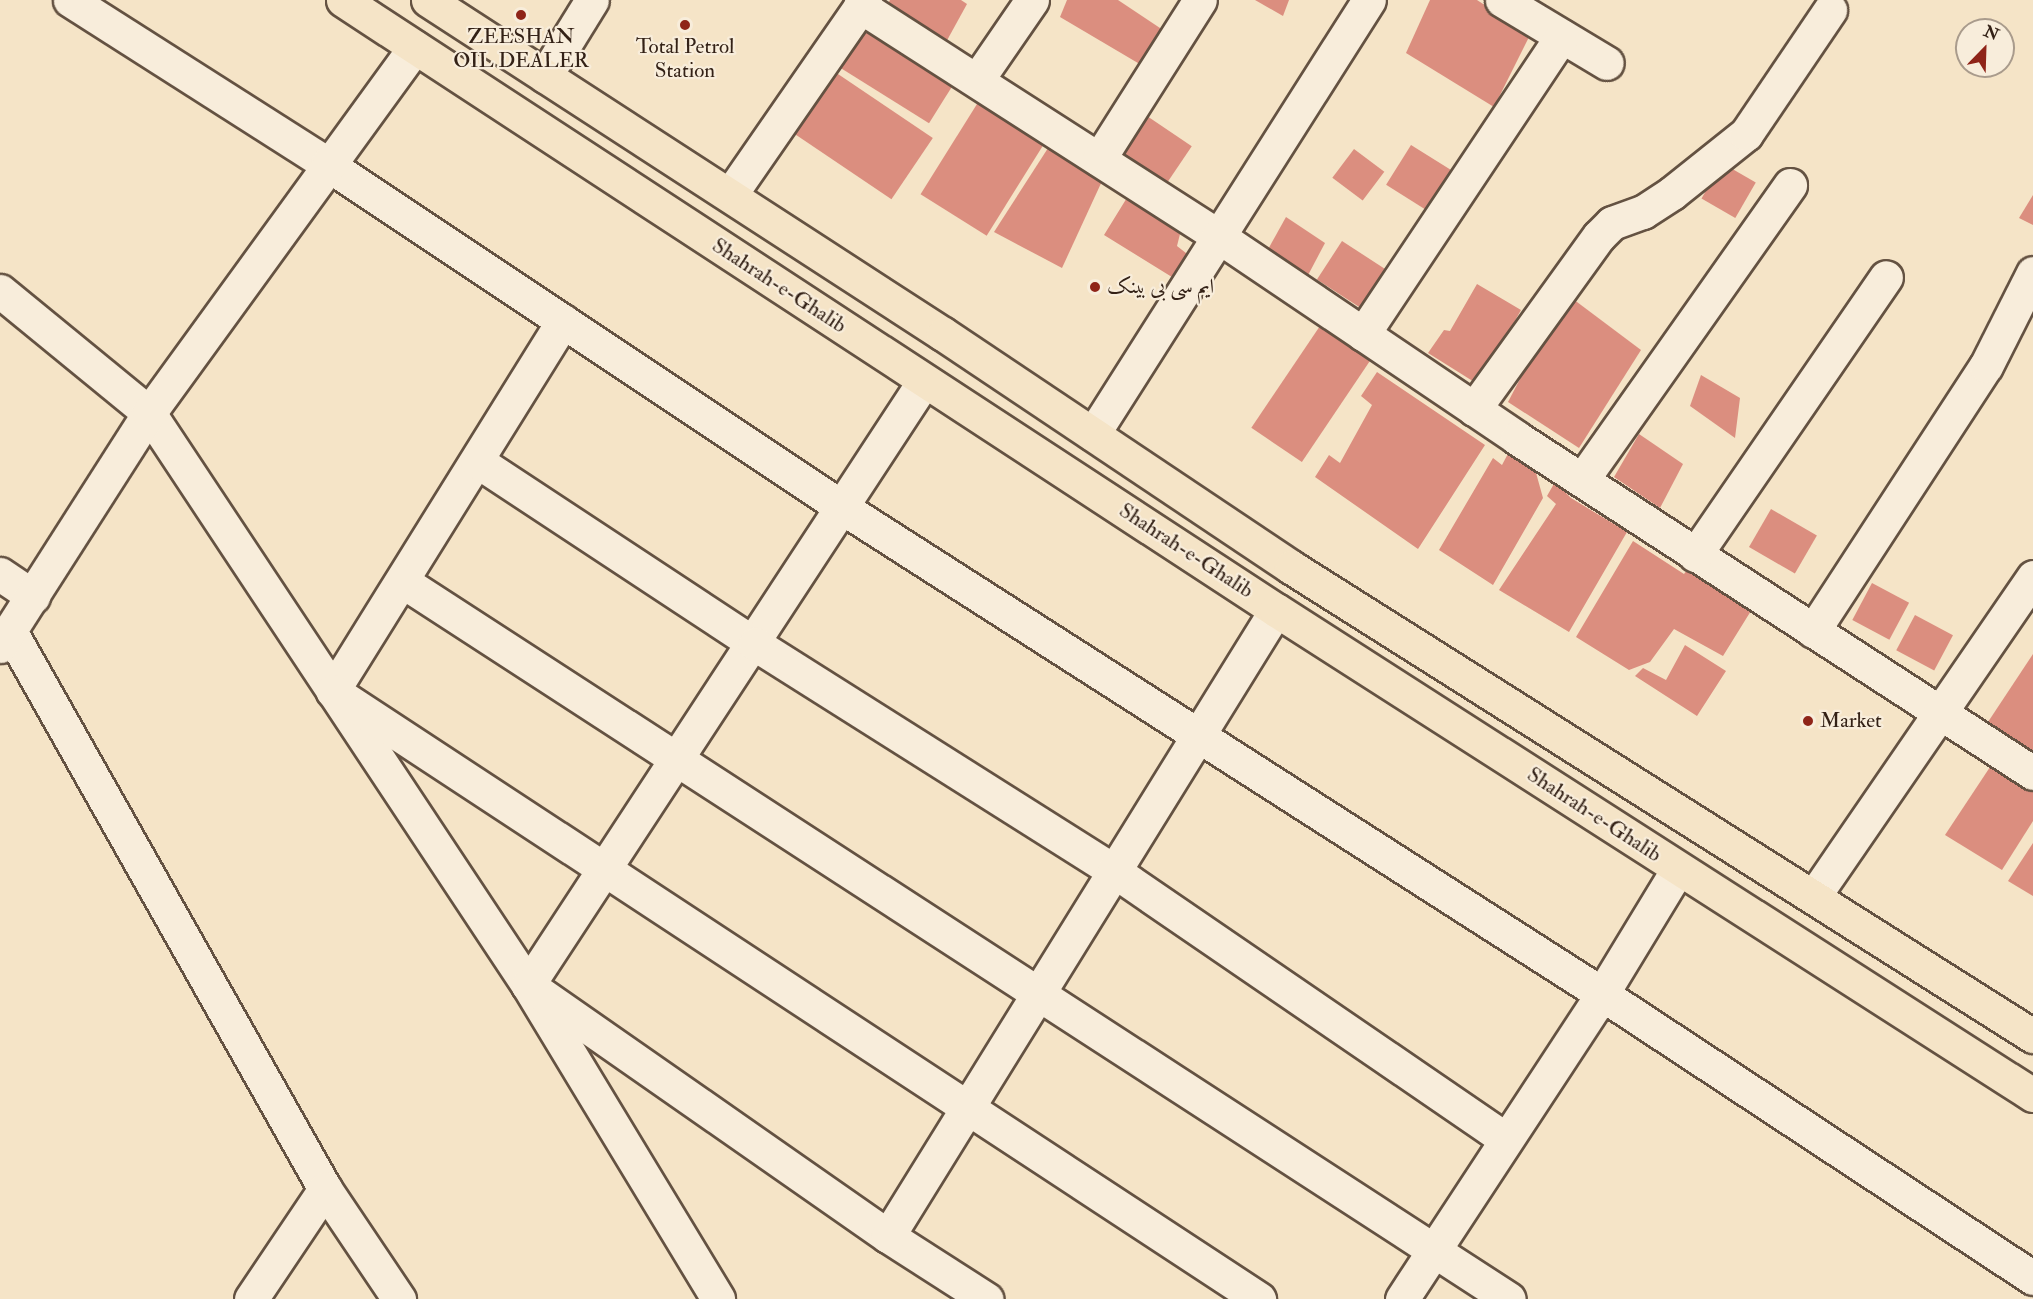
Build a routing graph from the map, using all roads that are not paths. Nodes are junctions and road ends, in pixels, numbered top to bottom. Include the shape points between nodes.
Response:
1 (70, 0) edge
2 (343, 0) edge
3 (429, 0) edge
4 (592, 0) edge
5 (1032, 0) edge
6 (1200, 0) edge
7 (1369, 0) edge
8 (1502, 0) edge
9 (862, 3) edge
10 (1830, 10) dead end
11 (1562, 36) junction
12 (415, 47) junction
13 (1607, 63) dead end
14 (545, 76) junction
15 (977, 80) junction
16 (1099, 159) junction
17 (327, 164) junction
18 (1790, 185) dead end
19 (730, 195) junction
20 (1218, 236) junction
21 (2033, 273) edge
22 (1886, 277) dead end
23 (0, 291) edge
24 (563, 321) junction
25 (1363, 334) junction
26 (924, 381) junction
27 (1474, 409) junction
28 (149, 413) junction
29 (1093, 434) junction
30 (477, 461) junction
31 (1582, 480) junction
32 (843, 508) junction
33 (1695, 555) junction
34 (0, 574) edge
35 (2033, 577) edge
36 (402, 580) junction
37 (33, 596) junction
38 (1276, 610) junction
39 (1813, 631) junction
40 (5, 638) edge
41 (755, 644) junction
42 (333, 692) junction
43 (1940, 713) junction
44 (1199, 737) junction
45 (677, 759) junction
46 (2033, 773) edge
47 (604, 869) junction
48 (1678, 869) junction
49 (1114, 871) junction
50 (1814, 897) junction
51 (528, 985) junction
52 (1037, 993) junction
53 (1602, 994) junction
54 (2033, 1036) edge
55 (2033, 1095) edge
56 (966, 1105) junction
57 (1506, 1139) junction
58 (325, 1189) junction
59 (888, 1236) junction
60 (1433, 1251) junction
61 (2033, 1278) edge
62 (251, 1299) edge
63 (399, 1299) edge
64 (718, 1299) edge
65 (986, 1299) edge
66 (1259, 1299) edge
67 (1402, 1299) edge
68 (1509, 1299) edge

1 - 17 street
2 - 12 main road, Shahrah-e-Ghalib
3 - 14 main road
4 - 14 street
5 - 15 street
6 - 16 street
7 - 20 street
8 - 11 street
9 - 15 street
9 - 19 street
10 - 27 street via 1746,134 1672,193 1643,212 1612,224 1599,236
11 - 13 street
11 - 25 street
12 - 17 street
12 - 26 main road, Shahrah-e-Ghalib
14 - 19 main road
15 - 16 street
16 - 20 street
17 - 24 street
17 - 28 street
18 - 31 street
19 - 29 main road
20 - 25 street
20 - 29 street
21 - 39 street via 1986,366
22 - 33 street
23 - 28 street
24 - 30 street
24 - 32 street
25 - 27 street
26 - 32 street
26 - 38 main road, Shahrah-e-Ghalib
27 - 31 street
28 - 37 street
28 - 42 street
29 - 50 main road via 1291,567
30 - 36 street
30 - 41 street
31 - 33 street
32 - 41 street
32 - 44 street
33 - 39 street
34 - 37 street
35 - 43 street
36 - 42 street
36 - 45 street
37 - 40 street
38 - 44 street
38 - 48 main road, Shahrah-e-Ghalib
39 - 43 street
40 - 58 street
41 - 45 street
41 - 49 street
42 - 47 street
42 - 51 street
43 - 46 street
43 - 50 street
44 - 49 street
44 - 53 street
45 - 47 street
45 - 52 street
47 - 51 street
47 - 56 street
48 - 53 street
48 - 55 main road, Shahrah-e-Ghalib
49 - 52 street
49 - 57 street
50 - 54 main road
51 - 59 street
51 - 64 street
52 - 56 street
52 - 60 street
53 - 57 street
53 - 61 street
56 - 59 street
56 - 66 street
57 - 60 street
58 - 62 street
58 - 63 street
59 - 65 street
60 - 67 street
60 - 68 street

